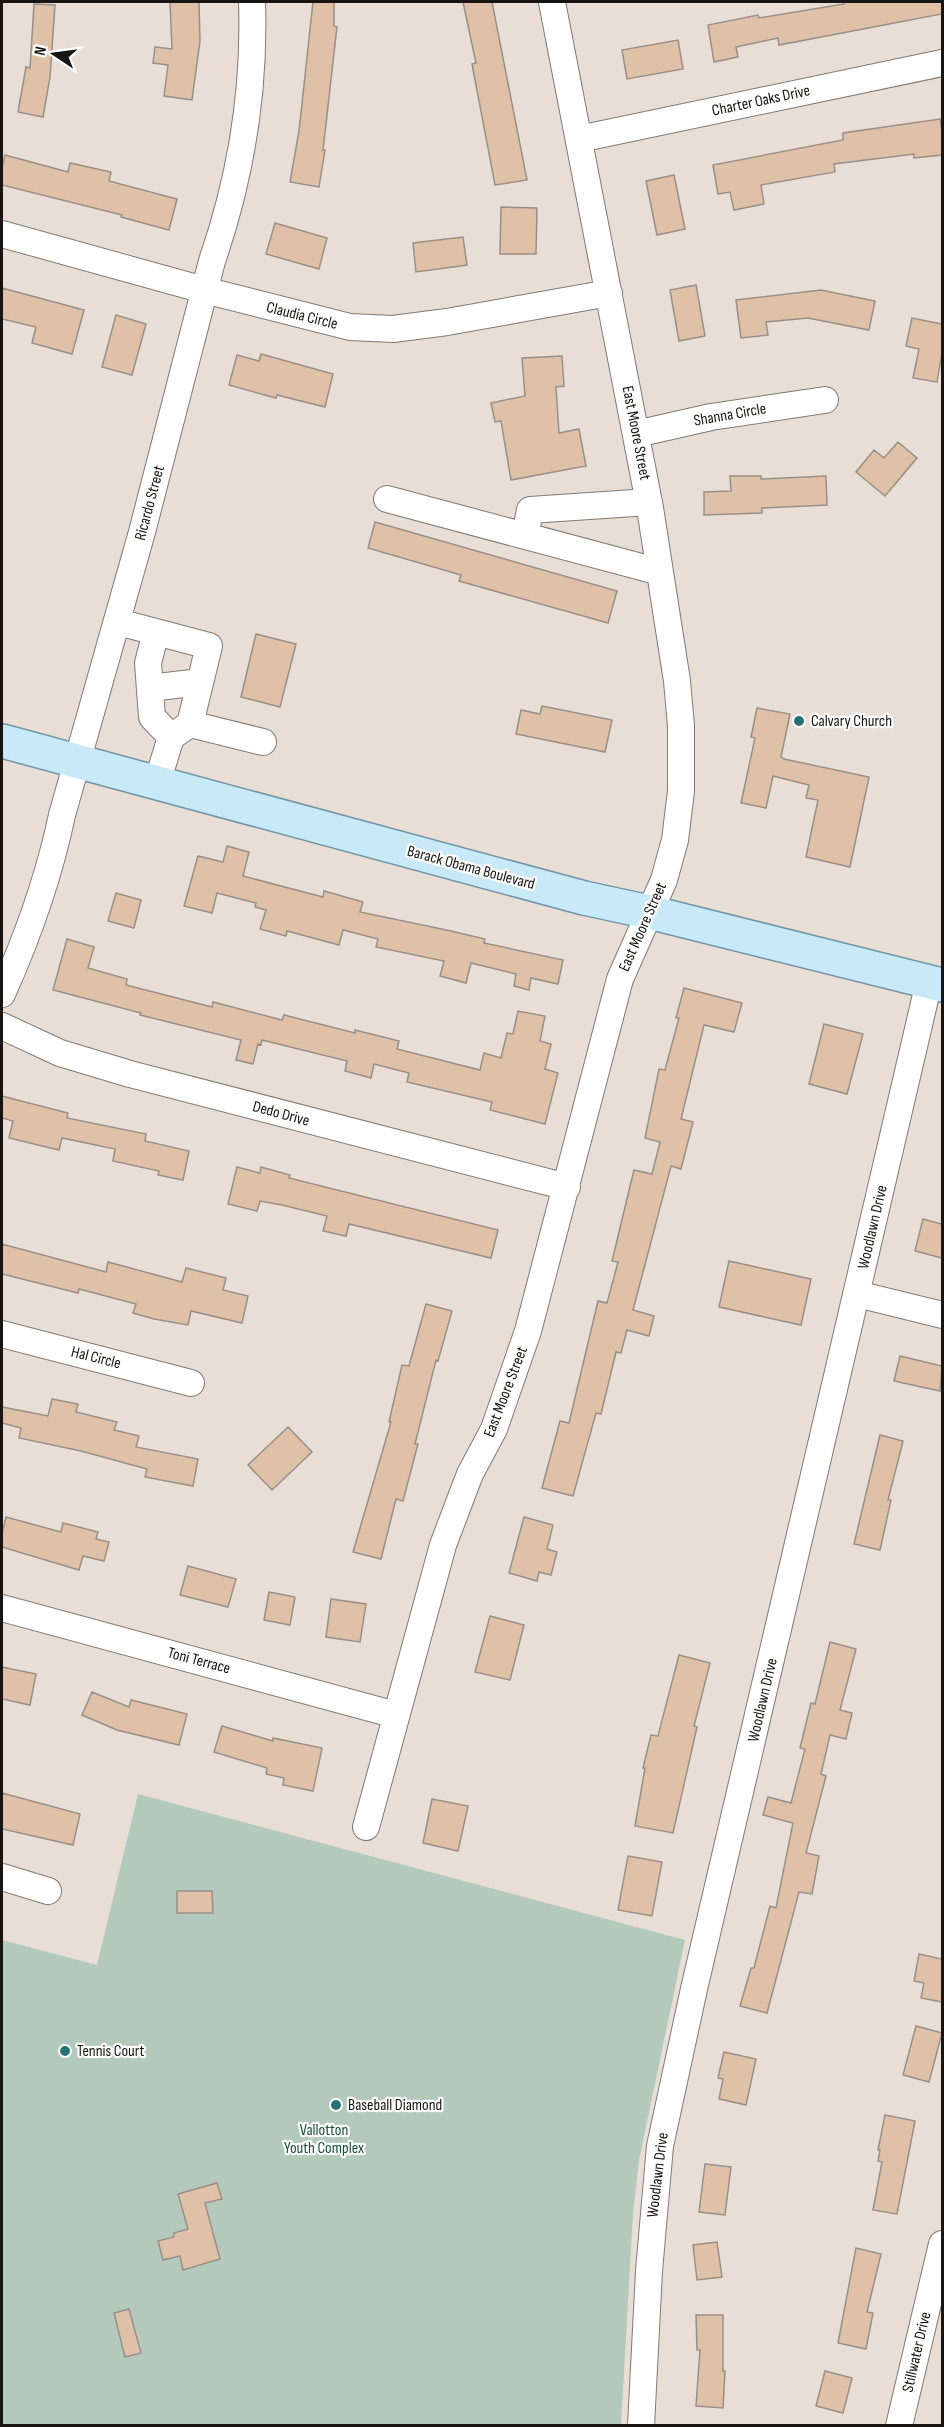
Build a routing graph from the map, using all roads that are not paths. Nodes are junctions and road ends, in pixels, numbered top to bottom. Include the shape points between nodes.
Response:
1 (252, 2) edge
2 (552, 2) edge
3 (942, 63) edge
4 (579, 139) junction
5 (2, 234) edge
6 (204, 290) junction
7 (609, 293) junction
8 (825, 400) dead end
9 (636, 434) junction
10 (387, 499) dead end
11 (649, 502) junction
12 (525, 536) junction
13 (660, 572) junction
14 (118, 622) junction
15 (156, 632) junction
16 (200, 682) junction
17 (150, 688) junction
18 (180, 730) junction
19 (2, 741) edge
20 (263, 742) dead end
21 (77, 761) junction
22 (158, 783) junction
23 (649, 912) junction
24 (936, 984) edge
25 (2, 994) edge
26 (2, 1026) edge
27 (567, 1187) junction
28 (857, 1294) junction
29 (942, 1315) edge
30 (2, 1334) edge
31 (191, 1383) dead end
32 (2, 1608) edge
33 (396, 1715) junction
34 (366, 1827) dead end
35 (2, 1877) edge
36 (48, 1891) dead end
37 (942, 2244) edge
38 (641, 2426) edge
39 (899, 2426) edge

1 - 6 street, Ricardo Street via 246,125 223,228
2 - 4 street, East Moore Street
3 - 4 street, Charter Oaks Drive
4 - 7 street, East Moore Street
5 - 6 street, Claudia Circle
6 - 7 street, Claudia Circle via 322,322 393,329
6 - 14 street, Ricardo Street
7 - 9 street, East Moore Street
8 - 9 street, Shanna Circle via 711,417
9 - 11 street, East Moore Street
10 - 12 street
11 - 12 street via 530,510
11 - 13 street, East Moore Street
12 - 13 street
13 - 23 street, East Moore Street via 677,681 683,763 675,840 664,880
14 - 15 street
14 - 21 street, Ricardo Street
15 - 16 street via 209,646
15 - 17 street via 148,663
16 - 17 street
16 - 18 street
17 - 18 street via 152,717
18 - 20 street
18 - 22 street
19 - 21 main road, Barack Obama Boulevard
21 - 22 main road, Barack Obama Boulevard
21 - 25 street, Ricardo Street via 34,916
22 - 23 main road, Barack Obama Boulevard
23 - 24 main road, Barack Obama Boulevard
23 - 27 street, East Moore Street via 620,979
24 - 28 street, Woodlawn Drive
26 - 27 street, Dedo Drive via 60,1053 130,1074
27 - 33 street, East Moore Street via 515,1370 443,1545
28 - 29 street
28 - 38 street, Woodlawn Drive via 660,2146
30 - 31 street, Hal Circle
32 - 33 street, Toni Terrace
33 - 34 street, East Moore Street
35 - 36 street
37 - 39 street, Stillwater Drive

